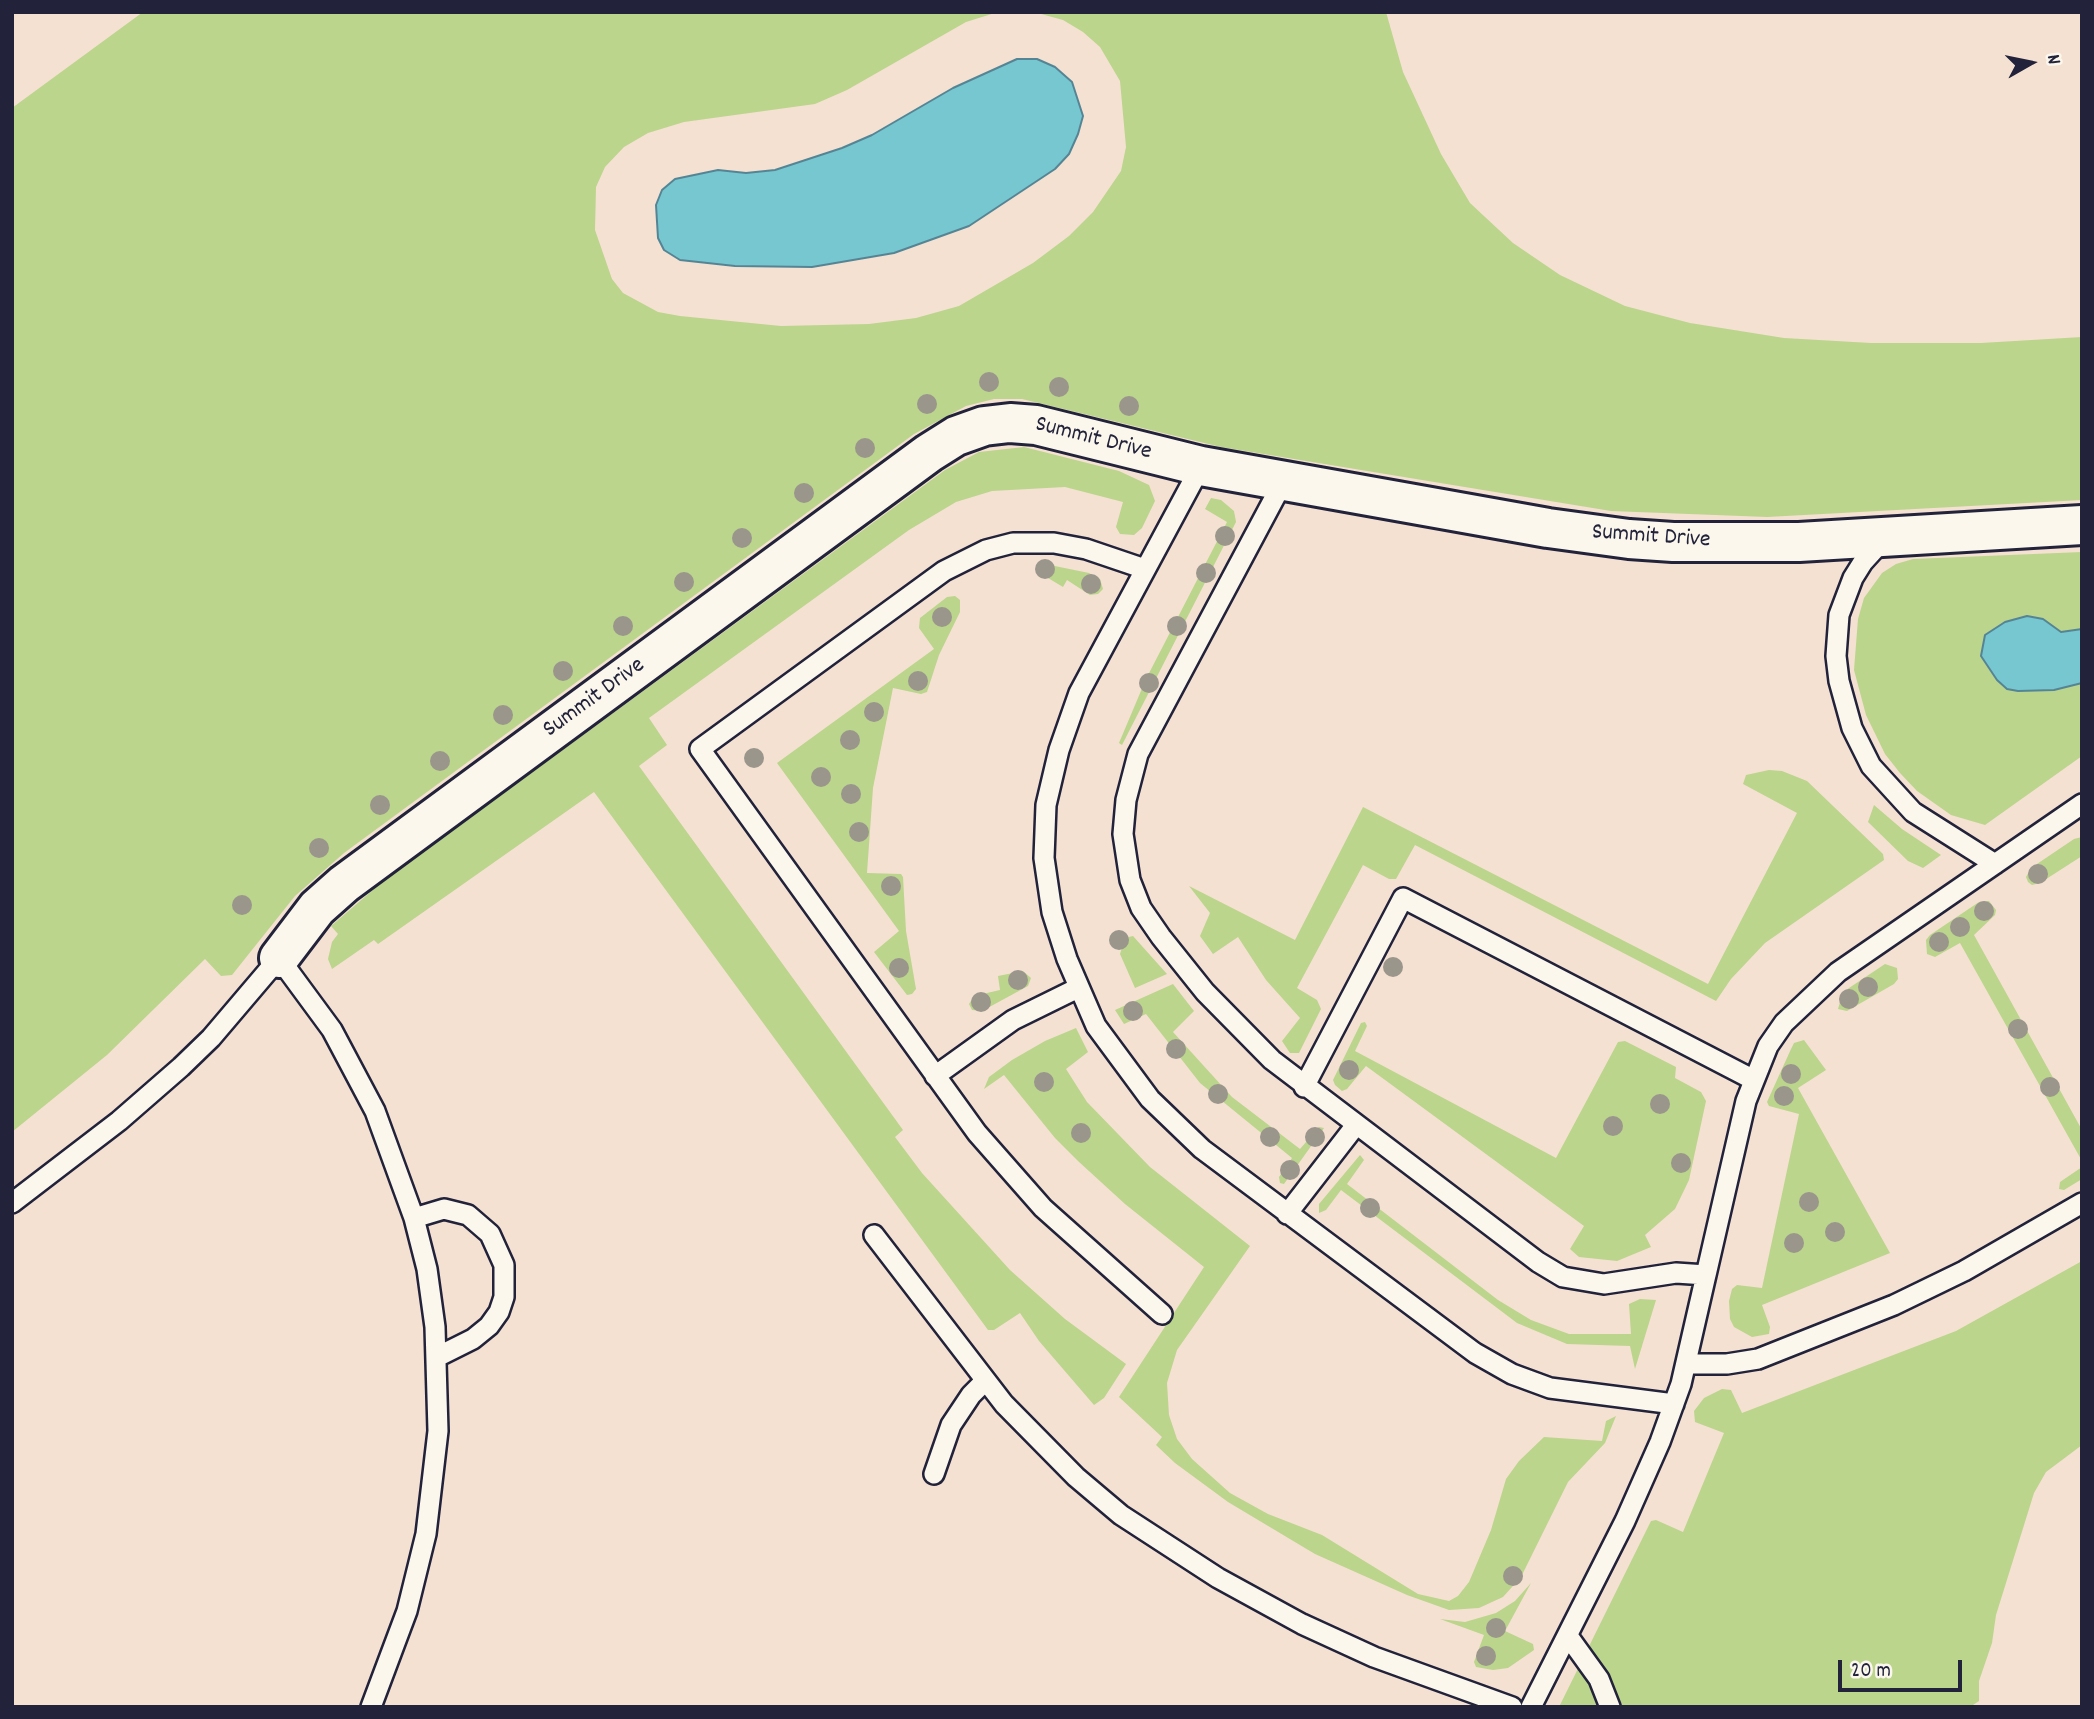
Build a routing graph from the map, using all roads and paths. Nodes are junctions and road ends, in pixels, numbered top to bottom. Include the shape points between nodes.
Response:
1 (1202, 467) junction
2 (1283, 482) junction
3 (2082, 525) edge
4 (1887, 537) junction
5 (1145, 569) junction
6 (2082, 804) edge
7 (1995, 864) junction
8 (279, 958) junction
9 (1078, 988) junction
10 (935, 1076) junction
11 (1754, 1080) junction
12 (1304, 1087) junction
13 (1356, 1125) junction
14 (12, 1203) edge
15 (2082, 1203) edge
16 (1287, 1214) junction
17 (414, 1219) junction
18 (874, 1235) dead end
19 (1706, 1275) junction
20 (1162, 1314) dead end
21 (438, 1357) junction
22 (1686, 1364) junction
23 (985, 1381) junction
24 (1674, 1404) junction
25 (934, 1474) dead end
26 (1568, 1636) junction
27 (370, 1707) edge
28 (1512, 1707) edge
29 (1531, 1707) edge
30 (1610, 1707) edge

1 - 2 street, Summit Drive
1 - 5 lane
1 - 8 street, Summit Drive via 1022,423 997,423 956,436 344,884 317,908
2 - 4 street, Summit Drive via 1629,539 1756,543
2 - 12 lane via 1138,754 1126,800 1124,842 1135,894 1161,937 1246,1036
3 - 4 street, Summit Drive
4 - 7 lane via 1863,562 1839,615 1837,669 1852,728 1871,766 1913,812
5 - 9 lane via 1079,693 1046,805 1047,884 1058,935
5 - 10 lane via 1054,543 1013,543 986,550 944,571 700,749
6 - 7 lane
7 - 11 lane via 1810,995 1775,1034
8 - 14 lane via 181,1067
8 - 17 lane via 316,1006 361,1081
9 - 10 lane via 1013,1020
9 - 16 lane via 1107,1044 1150,1099 1202,1149
10 - 20 lane via 1021,1185 1089,1253
11 - 12 lane via 1403,898
11 - 19 lane
12 - 13 lane
13 - 16 lane
13 - 19 lane via 1563,1277 1604,1284 1676,1273
15 - 22 lane via 1894,1305 1758,1359
16 - 24 lane via 1475,1353 1512,1374 1570,1392
17 - 21 lane via 427,1269
17 - 21 lane via 444,1209 468,1214 490,1234 504,1265 504,1297 489,1326
18 - 23 lane
19 - 22 lane
21 - 27 lane via 438,1431 426,1534 407,1611
22 - 24 lane
23 - 25 lane via 951,1425
23 - 28 lane via 1097,1496 1218,1578 1353,1648
24 - 26 lane via 1640,1488
26 - 29 lane
26 - 30 lane via 1599,1679

